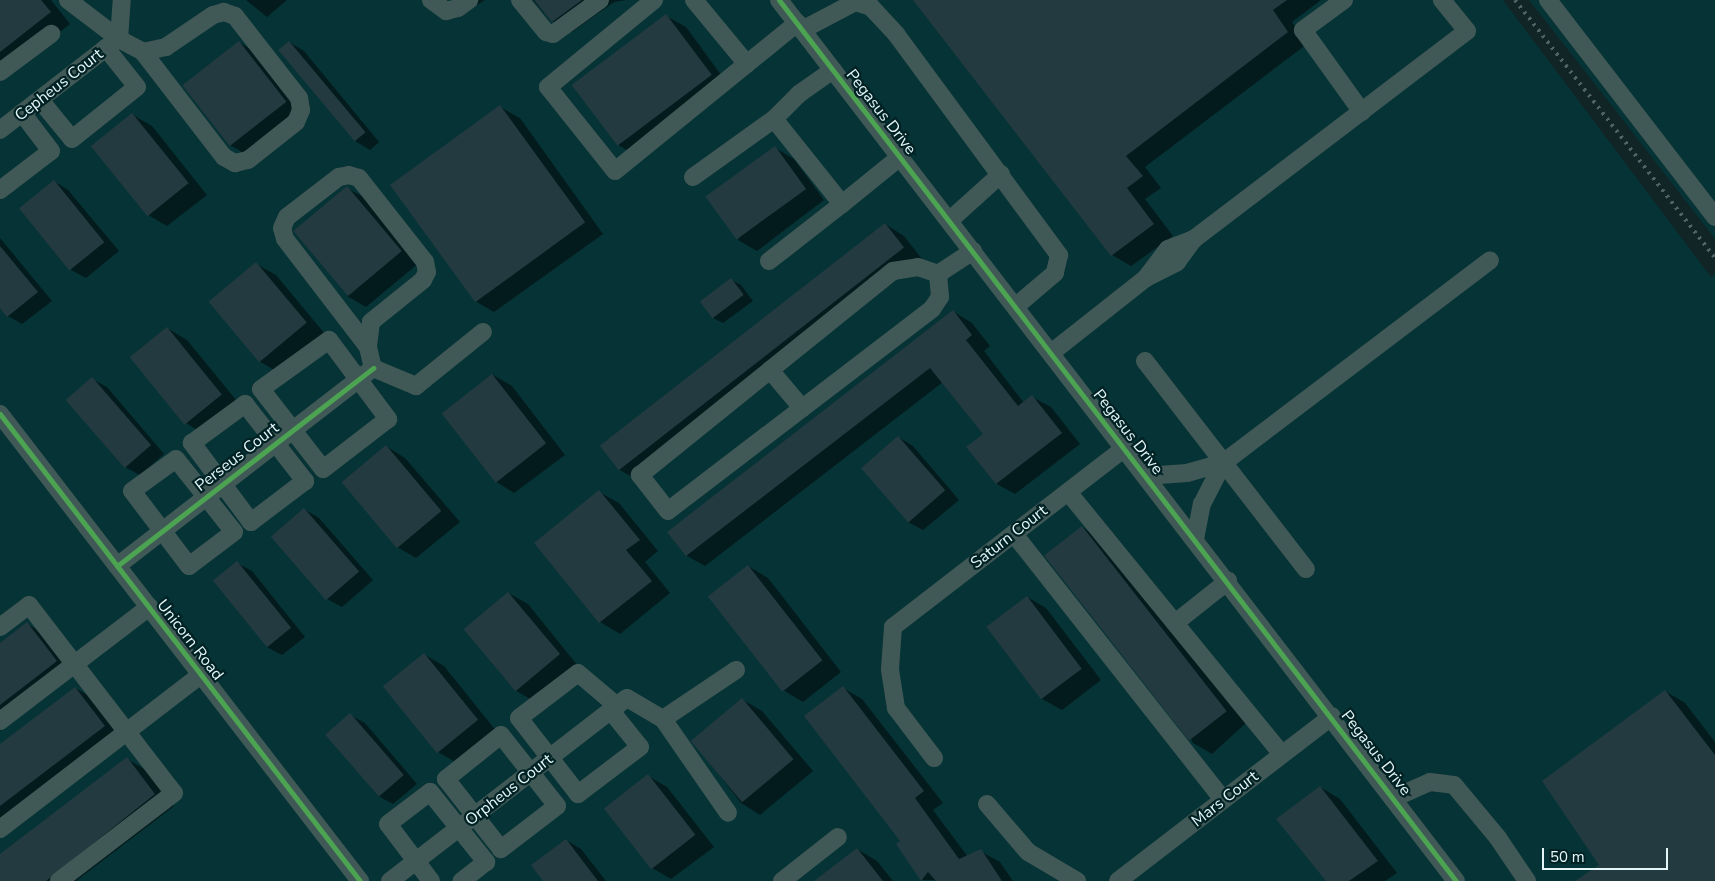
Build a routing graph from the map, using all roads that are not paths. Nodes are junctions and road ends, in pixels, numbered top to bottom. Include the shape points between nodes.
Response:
1 (68, 0) edge
2 (122, 0) edge
3 (431, 0) edge
4 (469, 0) edge
5 (520, 0) edge
6 (600, 0) edge
7 (654, 0) edge
8 (694, 0) edge
9 (779, 0) edge
10 (1344, 0) edge
11 (1442, 0) edge
12 (1548, 0) edge
13 (799, 27) junction
14 (51, 34) dead end
15 (112, 44) junction
16 (144, 52) junction
17 (747, 64) junction
18 (833, 70) junction
19 (0, 72) edge
20 (40, 100) junction
21 (1362, 112) junction
22 (22, 114) junction
23 (774, 119) junction
24 (0, 130) edge
25 (900, 158) junction
26 (1001, 174) junction
27 (693, 177) dead end
28 (0, 190) edge
29 (842, 204) junction
30 (1715, 217) edge
31 (949, 221) junction
32 (973, 251) junction
33 (1490, 260) dead end
34 (769, 261) dead end
35 (938, 274) junction
36 (1015, 306) junction
37 (483, 332) dead end
38 (368, 347) junction
39 (1051, 353) junction
40 (1145, 360) dead end
41 (770, 370) junction
42 (366, 374) junction
43 (802, 408) junction
44 (0, 414) edge
45 (292, 430) junction
46 (275, 444) junction
47 (1125, 448) junction
48 (1223, 463) junction
49 (1146, 476) junction
50 (223, 484) junction
51 (1068, 492) junction
52 (206, 496) junction
53 (162, 531) junction
54 (1014, 534) junction
55 (1195, 539) junction
56 (117, 566) junction
57 (1306, 569) dead end
58 (1228, 581) junction
59 (148, 607) junction
60 (1175, 623) junction
61 (0, 627) edge
62 (75, 663) junction
63 (736, 670) dead end
64 (201, 675) junction
65 (618, 705) junction
66 (1332, 716) junction
67 (663, 719) junction
68 (0, 721) edge
69 (128, 730) junction
70 (1282, 754) junction
71 (550, 758) junction
72 (934, 758) dead end
73 (530, 773) junction
74 (1394, 798) junction
75 (1223, 800) junction
76 (987, 804) dead end
77 (728, 813) dead end
78 (474, 816) junction
79 (460, 828) junction
80 (0, 829) edge
81 (838, 837) dead end
82 (416, 862) junction
83 (1455, 880) edge
84 (59, 881) edge
85 (360, 881) edge
86 (390, 881) edge
87 (431, 881) edge
88 (462, 881) edge
89 (782, 881) edge
90 (1077, 881) edge
91 (1118, 881) edge
92 (1527, 881) edge

1 - 15 street
2 - 15 street
3 - 4 street via 446,11
5 - 6 street via 546,32 553,34
7 - 17 street via 548,87 615,171
8 - 17 street
9 - 13 street, Pegasus Drive
10 - 21 street via 1303,30
11 - 21 street via 1467,32
12 - 30 street
13 - 17 street
13 - 18 street, Pegasus Drive
13 - 26 street via 855,2 872,7
14 - 19 street
15 - 16 street
15 - 20 street, Cepheus Court
15 - 20 street via 137,87 72,139
16 - 16 street via 224,157 235,163 248,160 296,122 301,110 298,98 235,16 224,12 213,15 166,47
18 - 23 street via 799,94
18 - 25 street, Pegasus Drive
20 - 22 street, Cepheus Court
21 - 39 street via 1194,239 1178,262 1146,278
22 - 24 street, Cepheus Court
22 - 28 street via 50,150
23 - 27 street
23 - 29 street
25 - 29 street
25 - 31 street, Pegasus Drive
26 - 31 street
26 - 36 street via 1059,255 1055,273
29 - 34 street
31 - 32 street, Pegasus Drive
32 - 35 street
32 - 36 street, Pegasus Drive
33 - 48 street
35 - 41 street via 918,267 893,271
35 - 43 street via 940,297 932,309
36 - 39 street, Pegasus Drive
37 - 42 street via 416,386
38 - 38 street via 371,322 423,280 427,272 425,262 359,178 349,174 338,177 287,217 282,228 285,239
38 - 42 street
39 - 47 street, Pegasus Drive
40 - 48 street
41 - 43 street
41 - 43 street via 640,475 668,511
42 - 45 street, Perseus Court
42 - 45 street via 388,419 323,469
42 - 45 street via 329,340 261,389
44 - 56 street, Unicorn Road
45 - 46 street, Perseus Court
46 - 50 street, Perseus Court
46 - 50 street via 305,481 251,522
46 - 50 street via 245,404 192,443
47 - 49 street, Pegasus Drive
47 - 51 street, Saturn Court
48 - 49 street via 1187,473
48 - 55 street via 1202,504
48 - 57 street
49 - 55 street, Pegasus Drive
50 - 52 street, Perseus Court
51 - 54 street, Saturn Court
51 - 60 street
52 - 53 street, Perseus Court
52 - 53 street via 234,532 189,566
52 - 53 street via 176,459 132,491
53 - 56 street, Perseus Court
54 - 72 street, Saturn Court via 893,627 890,669 896,708
54 - 75 street
55 - 58 street, Pegasus Drive
56 - 59 street, Unicorn Road
58 - 60 street
58 - 66 street, Pegasus Drive
59 - 62 street
59 - 64 street, Unicorn Road
60 - 70 street
61 - 62 street via 29,605
62 - 68 street
62 - 69 street
63 - 67 street
64 - 69 street
64 - 85 street, Unicorn Road
65 - 67 street
65 - 71 street, Orpheus Court
65 - 71 street via 640,747 578,794
65 - 71 street via 578,673 518,718
66 - 70 street, Mars Court
66 - 74 street, Pegasus Drive
67 - 77 street
69 - 80 street
69 - 84 street via 174,793
70 - 75 street, Mars Court
71 - 73 street, Orpheus Court
73 - 78 street, Orpheus Court
73 - 78 street via 557,806 501,849
73 - 78 street via 501,735 446,779
74 - 83 street, Pegasus Drive
74 - 92 street via 1430,782 1454,785 1498,838
75 - 91 street, Mars Court
76 - 90 street via 1028,852
78 - 79 street, Orpheus Court
79 - 82 street, Orpheus Court
79 - 82 street via 430,792 388,824
79 - 88 street via 486,862
81 - 89 street
82 - 86 street, Orpheus Court
82 - 87 street

